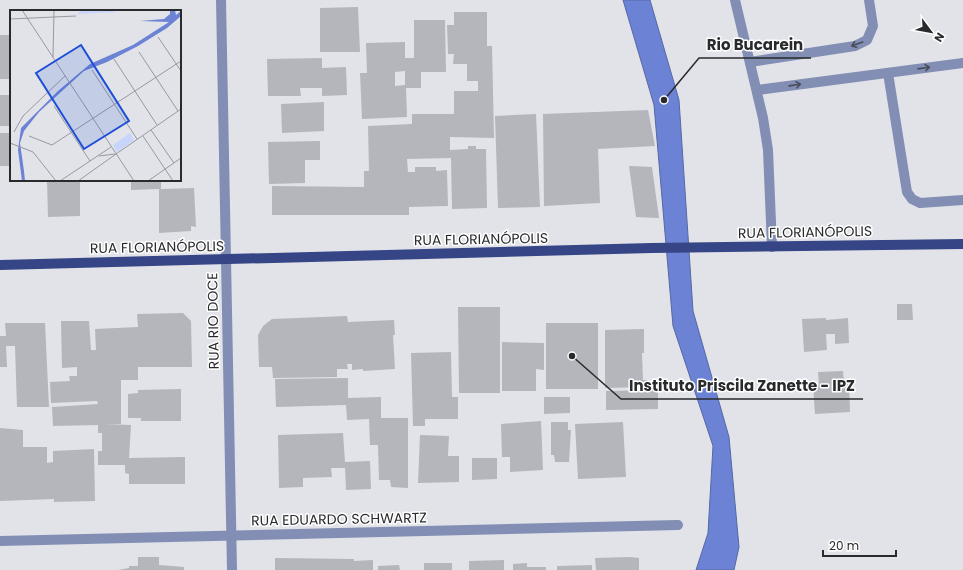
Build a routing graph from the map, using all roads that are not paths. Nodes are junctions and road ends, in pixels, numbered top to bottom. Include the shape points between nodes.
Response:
1 (221, 0) edge
2 (735, 0) edge
3 (869, 0) edge
4 (750, 62) junction
5 (963, 63) edge
6 (888, 73) junction
7 (757, 90) junction
8 (963, 200) edge
9 (963, 244) edge
10 (772, 247) junction
11 (226, 259) junction
12 (0, 265) edge
13 (678, 525) dead end
14 (232, 535) junction
15 (0, 541) edge
16 (232, 570) edge

1 - 11 street, RUA RIO DOCE
2 - 4 street
3 -> 4 street via 873,26 867,40 855,46
4 - 7 street
6 -> 5 street
7 -> 6 street
6 - 8 street via 907,192 912,199 920,203
7 - 10 street via 768,150
9 - 10 main road, RUA FLORIANÓPOLIS
10 - 11 main road, RUA FLORIANÓPOLIS
11 - 12 main road, RUA FLORIANÓPOLIS
11 - 14 street, RUA RIO DOCE
13 - 14 street, RUA EDUARDO SCHWARTZ
14 - 15 street, RUA EDUARDO SCHWARTZ
14 - 16 street, RUA RIO DOCE

